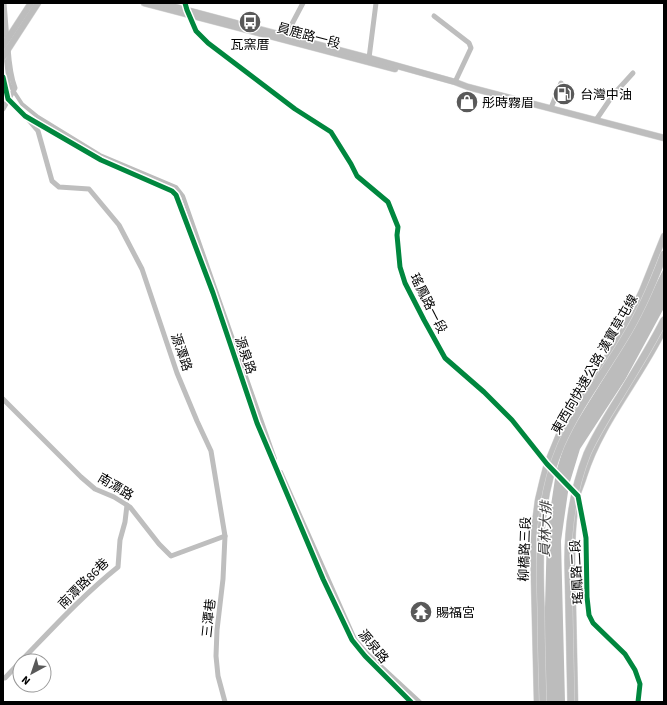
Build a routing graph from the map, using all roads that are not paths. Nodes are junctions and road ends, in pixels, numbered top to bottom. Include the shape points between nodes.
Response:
1 (4, 3) edge
2 (31, 3) edge
3 (38, 3) edge
4 (144, 3) edge
5 (160, 3) edge
6 (185, 3) edge
7 (303, 3) edge
8 (376, 3) edge
9 (188, 13) junction
10 (434, 16) dead end
11 (6, 20) junction
12 (19, 22) junction
13 (284, 38) junction
14 (7, 39) junction
15 (5, 48) edge
16 (3, 57) edge
17 (368, 58) junction
18 (633, 73) dead end
19 (3, 78) edge
20 (455, 82) junction
21 (561, 83) dead end
22 (468, 87) junction
23 (8, 99) junction
24 (551, 108) junction
25 (3, 109) edge
26 (25, 116) junction
27 (596, 120) junction
28 (664, 138) edge
29 (664, 236) edge
30 (664, 254) edge
31 (664, 320) edge
32 (664, 329) edge
33 (3, 399) edge
34 (547, 464) junction
35 (575, 493) junction
36 (127, 505) junction
37 (225, 536) junction
38 (30, 653) edge
39 (12, 670) edge
40 (4, 678) edge
41 (225, 702) edge
42 (411, 702) edge
43 (537, 702) edge
44 (543, 702) edge
45 (571, 702) edge
46 (575, 702) edge
47 (638, 702) edge

1 - 11 street
2 - 12 main road
3 - 15 main road
4 - 9 main road, 員鹿路一段
5 - 9 main road, 員鹿路一段
6 - 9 street, 瑤鳳路一段
7 - 13 street
8 - 17 street
9 - 13 main road, 員鹿路一段
9 - 34 street, 瑤鳳路一段 via 196,31 208,43 295,109 330,132 357,176 388,202 398,227 400,267 405,283 445,358 512,420
10 - 20 street via 469,43 471,48
11 - 12 street via 14,24
11 - 14 street
12 - 14 main road
13 - 17 main road, 員鹿路一段
13 - 22 main road, 員鹿路一段 via 457,87
14 - 15 main road
15 - 16 main road
15 - 23 street via 15,88
17 - 20 main road, 員鹿路一段
18 - 27 street via 613,95
19 - 23 street
20 - 22 main road, 員鹿路一段
21 - 24 street
22 - 24 main road, 員鹿路一段
23 - 25 street
23 - 26 street, 源泉路
24 - 27 main road, 員鹿路一段
26 - 37 street, 源潭路 via 38,131 52,181 59,187 88,188 119,225 142,269 177,373 211,451
26 - 42 street, 源泉路 via 101,160 176,195 214,293 257,422 323,579 352,640
27 - 28 main road, 員鹿路一段
29 - 34 main road, 柳橋路三段 via 621,335 573,406
30 - 44 highway, 東西向快速公路 漢寶草屯線, bridge via 648,294 625,338 569,429 548,482 539,562
31 - 45 highway, bridge via 587,454 572,506 568,539
32 - 35 main road via 603,432
33 - 36 street, 南潭路 via 95,489
34 - 35 street, 瑤鳳路一段
34 - 43 main road, 柳橋路三段 via 538,500 533,538
35 - 46 main road via 572,560
35 - 47 street, 瑤鳳路二段 via 586,538 589,615 593,623 625,654 635,670 640,684
36 - 37 street, 南潭路 via 171,556
36 - 38 street, 南潭路86巷 via 118,567
37 - 41 street, 三潭巷 via 216,656
39 - 40 street, 南潭路86巷

